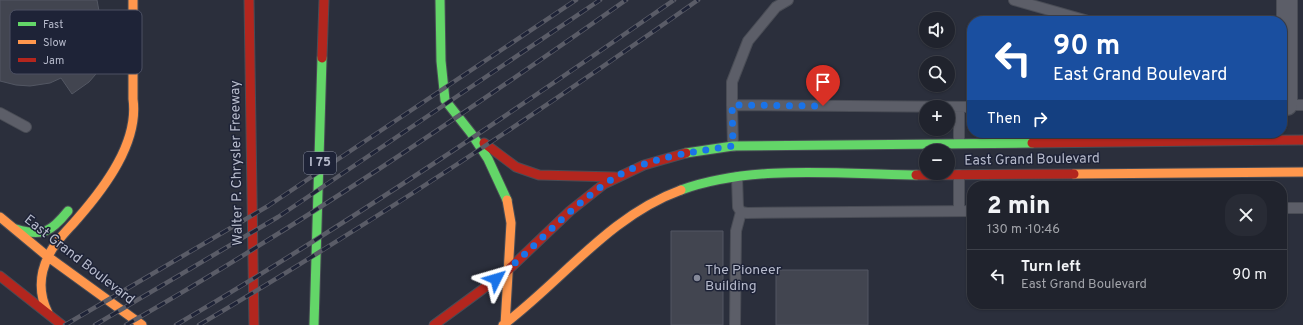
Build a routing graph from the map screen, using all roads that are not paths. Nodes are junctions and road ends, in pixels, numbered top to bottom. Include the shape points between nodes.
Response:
1 (133, 0) edge
2 (249, 0) edge
3 (324, 0) edge
4 (440, 0) edge
5 (788, 0) edge
6 (1014, 0) edge
7 (1288, 0) edge
8 (133, 10) edge
9 (1070, 16) edge
10 (1287, 16) edge
11 (1287, 65) edge
12 (132, 74) edge
13 (132, 99) junction
14 (732, 105) junction
15 (1291, 105) edge
16 (959, 107) junction
17 (967, 107) edge
18 (0, 113) edge
19 (124, 115) dead end
20 (26, 127) dead end
21 (471, 133) junction
22 (1303, 140) edge
23 (959, 147) junction
24 (733, 150) junction
25 (959, 171) junction
26 (1303, 172) edge
27 (736, 173) junction
28 (615, 178) junction
29 (74, 202) dead end
30 (1287, 208) edge
31 (1303, 208) edge
32 (959, 211) junction
33 (967, 211) edge
34 (741, 212) junction
35 (0, 217) edge
36 (16, 229) junction
37 (47, 256) junction
38 (508, 270) junction
39 (0, 276) edge
40 (48, 313) junction
41 (504, 324) edge
42 (62, 325) edge
43 (142, 325) edge
44 (254, 325) edge
45 (314, 325) edge
46 (434, 325) edge
47 (735, 325) edge

1 - 8 main road
2 - 44 main road, Walter P. Chrysler Freeway
3 - 45 main road, I 75
4 - 21 main road via 440,61 445,100
5 - 14 lane via 776,7 748,41 732,82
6 - 9 lane
7 - 10 street
11 - 15 street
12 - 13 main road
13 - 19 main road
13 - 37 main road via 136,113 132,130 120,156 86,209
14 - 16 lane
14 - 24 lane
16 - 17 lane
16 - 23 lane
18 - 20 lane
21 - 28 main road via 510,164 528,173
21 - 38 main road via 502,186 509,207 511,223
22 - 23 main road, East Grand Boulevard
23 - 24 main road, East Grand Boulevard
24 - 28 main road, East Grand Boulevard via 662,158
25 - 26 main road, East Grand Boulevard
25 - 27 main road, East Grand Boulevard
25 - 32 lane
27 - 34 lane via 738,207
27 - 41 main road, East Grand Boulevard via 662,197 631,215 601,238 530,305
28 - 38 main road, East Grand Boulevard via 586,199
29 - 36 main road via 55,228 49,231 37,233
30 - 31 lane
32 - 33 lane
32 - 34 lane
34 - 47 lane via 736,231
35 - 36 main road, East Grand Boulevard
36 - 37 main road, East Grand Boulevard
37 - 40 main road via 41,295
37 - 43 main road, East Grand Boulevard
38 - 41 main road
38 - 46 main road, East Grand Boulevard
39 - 40 main road
40 - 42 main road

